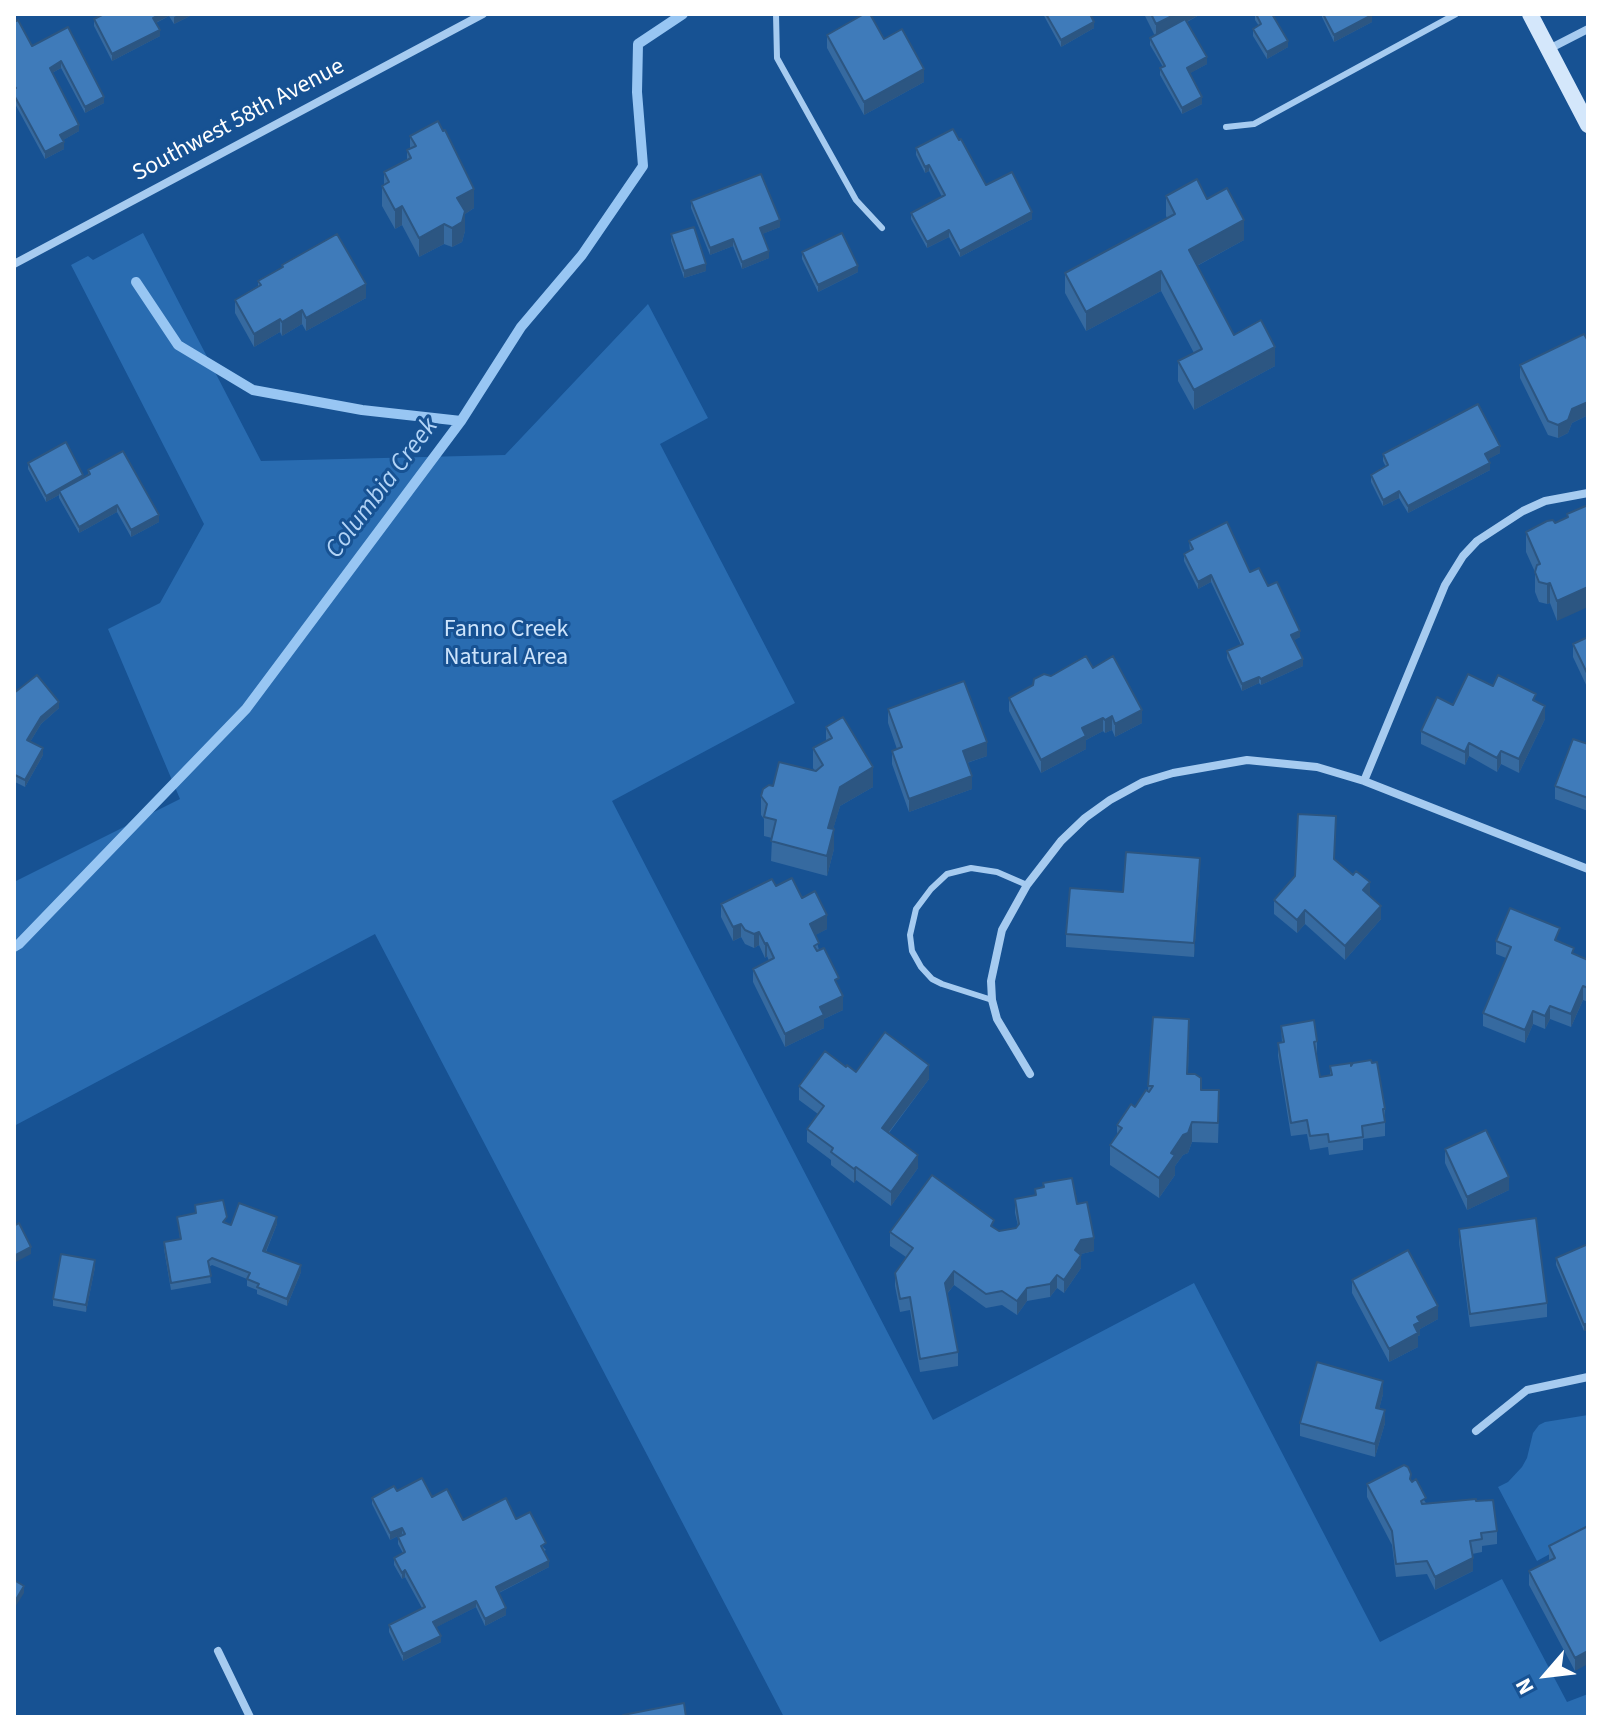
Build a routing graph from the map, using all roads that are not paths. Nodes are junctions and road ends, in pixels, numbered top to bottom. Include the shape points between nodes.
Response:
1 (483, 14) edge
2 (776, 14) edge
3 (1456, 14) edge
4 (1530, 14) edge
5 (1588, 29) edge
6 (1548, 50) junction
7 (1588, 125) edge
8 (1226, 127) dead end
9 (882, 228) dead end
10 (14, 264) edge
11 (1588, 493) edge
12 (1364, 781) junction
13 (1588, 869) edge
14 (1027, 885) junction
15 (992, 1000) junction
16 (1030, 1074) dead end
17 (1588, 1377) edge
18 (1476, 1431) dead end
19 (218, 1651) dead end
20 (250, 1717) edge

1 - 10 street, Southwest 58th Avenue
2 - 9 lane via 777,58 856,200
3 - 8 lane via 1254,124
4 - 6 street
5 - 6 street
6 - 7 street
11 - 12 street via 1523,511 1463,556 1445,585
12 - 13 street
12 - 14 street via 1317,767 1247,760 1158,777 1085,818
14 - 15 street via 1002,930
14 - 15 lane via 971,868 947,874 916,909 910,935 921,967 942,984
15 - 16 street via 997,1019
17 - 18 street via 1527,1390
19 - 20 street

